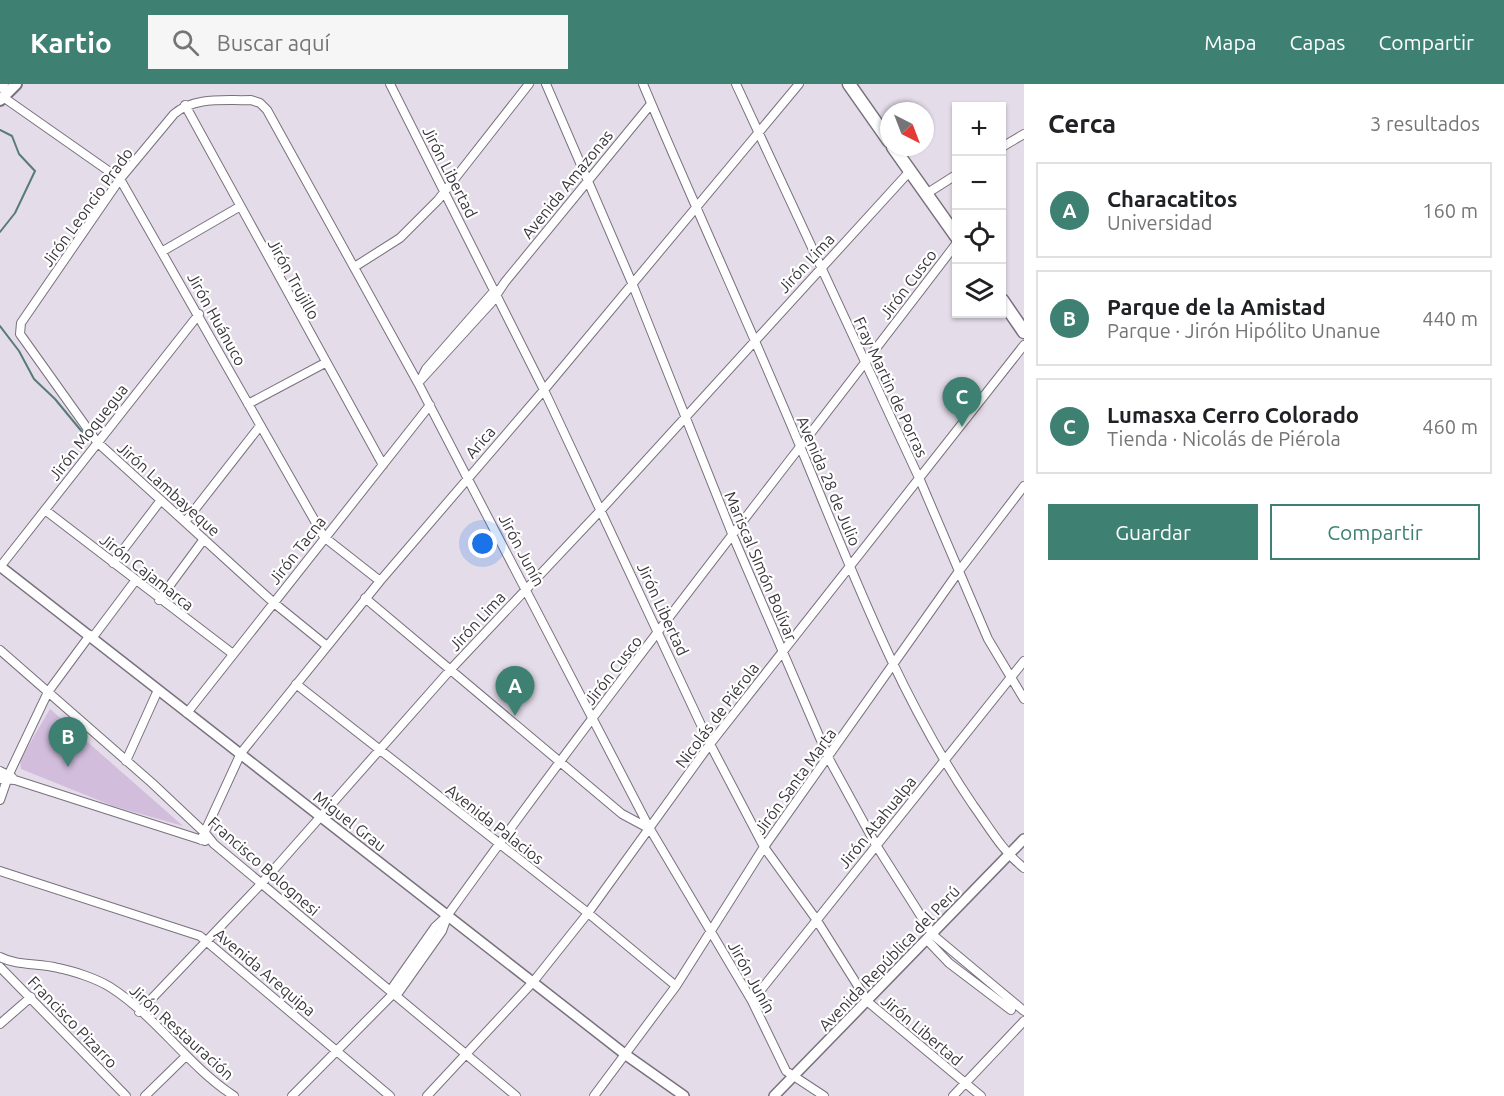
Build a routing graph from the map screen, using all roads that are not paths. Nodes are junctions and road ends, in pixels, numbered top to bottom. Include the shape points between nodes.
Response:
1 (16, 84) edge
2 (390, 84) edge
3 (530, 84) edge
4 (546, 84) edge
5 (643, 84) edge
6 (736, 84) edge
7 (799, 84) edge
8 (849, 84) edge
9 (1, 92) edge
10 (651, 104) junction
11 (185, 105) junction
12 (880, 128) edge
13 (759, 132) junction
14 (1024, 134) edge
15 (1006, 145) edge
16 (899, 156) edge
17 (910, 171) junction
18 (952, 178) edge
19 (120, 179) junction
20 (588, 179) junction
21 (445, 192) junction
22 (926, 194) junction
23 (239, 207) junction
24 (695, 209) junction
25 (952, 229) edge
26 (163, 251) junction
27 (952, 251) edge
28 (356, 266) junction
29 (822, 267) junction
30 (632, 283) junction
31 (495, 294) junction
32 (1006, 306) edge
33 (199, 314) junction
34 (19, 331) joint
35 (1024, 332) edge
36 (754, 340) junction
37 (1024, 345) edge
38 (325, 363) junction
39 (865, 364) junction
40 (418, 383) junction
41 (544, 390) junction
42 (248, 404) junction
43 (430, 405) junction
44 (686, 417) junction
45 (260, 426) junction
46 (97, 442) junction
47 (800, 445) junction
48 (383, 465) junction
49 (468, 476) junction
50 (920, 480) junction
51 (1024, 486) edge
52 (161, 500) junction
53 (45, 510) junction
54 (600, 511) junction
55 (185, 522) junction
56 (733, 536) junction
57 (324, 537) junction
58 (204, 539) junction
59 (112, 563) junction
60 (0, 567) edge
61 (850, 567) junction
62 (958, 571) junction
63 (380, 580) junction
64 (135, 581) junction
65 (526, 587) junction
66 (366, 598) junction
67 (159, 600) junction
68 (274, 603) junction
69 (659, 633) junction
70 (92, 636) junction
71 (327, 646) junction
72 (0, 650) edge
73 (783, 652) junction
74 (233, 654) junction
75 (1024, 661) edge
76 (894, 664) junction
77 (450, 669) junction
78 (1009, 678) junction
79 (296, 684) junction
80 (158, 690) junction
81 (48, 692) junction
82 (1024, 699) edge
83 (187, 713) junction
84 (594, 718) junction
85 (710, 744) junction
86 (380, 750) junction
87 (241, 753) junction
88 (829, 759) junction
89 (126, 761) junction
90 (560, 761) junction
91 (944, 762) junction
92 (0, 771) edge
93 (8, 779) edge
94 (0, 800) edge
95 (322, 818) junction
96 (650, 828) junction
97 (203, 837) junction
98 (1024, 840) edge
99 (499, 844) junction
100 (876, 845) junction
101 (764, 848) junction
102 (1008, 856) junction
103 (1024, 868) edge
104 (0, 871) edge
105 (261, 884) junction
106 (588, 913) junction
107 (447, 915) junction
108 (816, 919) junction
109 (711, 931) junction
110 (931, 938) junction
111 (206, 940) junction
112 (0, 957) edge
113 (3, 964) edge
114 (533, 982) junction
115 (676, 986) junction
116 (393, 994) junction
117 (31, 997) junction
118 (752, 1001) junction
119 (868, 1002) junction
120 (1011, 1010) dead end
121 (1024, 1011) edge
122 (139, 1012) junction
123 (1024, 1021) edge
124 (0, 1024) edge
125 (337, 1050) junction
126 (466, 1053) junction
127 (626, 1054) junction
128 (185, 1056) junction
129 (796, 1075) junction
130 (965, 1083) junction
131 (126, 1096) edge
132 (145, 1096) edge
133 (234, 1096) edge
134 (292, 1096) edge
135 (390, 1096) edge
136 (427, 1096) edge
137 (516, 1096) edge
138 (594, 1096) edge
139 (684, 1096) edge
140 (774, 1096) edge
141 (824, 1096) edge
142 (953, 1096) edge
143 (981, 1096) edge

1 - 9 main road
2 - 21 street, Jirón Libertad
3 - 21 street
4 - 20 street, Mariscal SImón Bolívar
5 - 10 street, Avenida 28 de Julio
6 - 13 street, Fray Martin de Porras
7 - 13 street, Arica
8 - 12 highway
9 - 19 street, Jirón Huánuco
10 - 20 street, Avenida Amazonas
10 - 24 street, Avenida 28 de Julio
11 - 19 street, Jirón Leoncio Prado
11 - 23 street, Jirón Trujillo
11 - 28 street, Jirón Junín via 251,100 260,103
13 - 24 street, Arica
13 - 29 street, Fray Martin de Porras
14 - 15 street
16 - 17 highway
17 - 22 highway
17 - 29 street, Jirón Lima
18 - 22 street
19 - 26 street, Jirón Huánuco
19 - 34 street, Jirón Leoncio Prado
20 - 30 street, Mariscal SImón Bolívar
20 - 31 street, Avenida Amazonas
21 - 28 street via 400,238
21 - 31 street, Jirón Libertad
22 - 25 highway
23 - 26 street
23 - 38 street, Jirón Trujillo
24 - 30 street, Arica
24 - 36 street, Avenida 28 de Julio
26 - 33 street, Jirón Huánuco
27 - 39 street, Jirón Cusco
28 - 40 street, Jirón Junín
29 - 36 street, Jirón Lima
29 - 39 street, Fray Martin de Porras
30 - 41 street, Arica
30 - 44 street, Mariscal SImón Bolívar
31 - 40 street, Avenida Amazonas
31 - 41 street, Jirón Libertad
32 - 35 highway
33 - 42 street, Jirón Huánuco
33 - 46 street, Jirón Moquegua
34 - 46 street, Jirón Lambayeque
36 - 44 street, Jirón Lima
36 - 47 street, Avenida 28 de Julio
37 - 50 street, Nicolás de Piérola
38 - 42 street
38 - 48 street, Jirón Trujillo
39 - 47 street, Jirón Cusco
39 - 50 street, Fray Martin de Porras
40 - 43 street, Jirón Junín
41 - 49 street, Arica
41 - 54 street, Jirón Libertad
42 - 45 street, Jirón Huánuco
43 - 48 street, Jirón Tacna
43 - 49 street, Jirón Junín
44 - 54 street, Jirón Lima
44 - 56 street, Mariscal SImón Bolívar
45 - 55 street
45 - 57 street, Jirón Huánuco
46 - 52 street, Jirón Lambayeque
46 - 53 street, Jirón Moquegua
47 - 56 street, Jirón Cusco
47 - 61 street, Avenida 28 de Julio
48 - 57 street, Jirón Tacna
49 - 63 street, Arica
49 - 65 street, Jirón Junín
50 - 61 street, Nicolás de Piérola
50 - 62 street, Fray Martin de Porras
51 - 62 street, Jirón Santa Marta
52 - 55 street, Jirón Lambayeque
52 - 59 street
53 - 59 street, Jirón Cajamarca
53 - 60 street, Jirón Moquegua
54 - 65 street, Jirón Lima
54 - 69 street, Jirón Libertad
55 - 58 street, Jirón Lambayeque
56 - 69 street, Jirón Cusco
56 - 73 street, Mariscal SImón Bolívar
57 - 63 street, Jirón Huánuco
57 - 68 street, Jirón Tacna
58 - 67 street
58 - 68 street, Jirón Lambayeque
59 - 64 street, Jirón Cajamarca
60 - 70 street, Miguel Grau
61 - 73 street, Nicolás de Piérola
61 - 76 street, Avenida 28 de Julio
62 - 76 street, Jirón Santa Marta
62 - 78 street, Fray Martin de Porras
63 - 66 street, Arica
64 - 67 street, Jirón Cajamarca
64 - 70 street
65 - 77 street, Jirón Lima
65 - 84 street, Jirón Junín
66 - 71 street, Arica
66 - 77 street
67 - 74 street, Jirón Cajamarca
68 - 71 street, Jirón Lambayeque
68 - 74 street, Jirón Tacna
69 - 84 street, Jirón Cusco
69 - 85 street, Jirón Libertad
70 - 80 street, Miguel Grau
70 - 81 street
71 - 79 street, Arica
72 - 81 street, Francisco Bolognesi
73 - 85 street, Nicolás de Piérola
73 - 88 street, Mariscal SImón Bolívar
74 - 83 street, Jirón Tacna
75 - 78 street, Jirón Atahualpa
76 - 88 street, Jirón Santa Marta
76 - 91 street, Avenida 28 de Julio
77 - 86 street, Jirón Lima
77 - 90 street
78 - 82 street, Fray Martin de Porras
78 - 91 street, Jirón Atahualpa
79 - 86 street, Avenida Palacios
79 - 87 street, Arica
80 - 83 street, Miguel Grau
80 - 89 street
81 - 89 street, Francisco Bolognesi
81 - 93 street
83 - 87 street, Miguel Grau
84 - 90 street, Jirón Cusco
84 - 96 street, Jirón Junín
85 - 96 street, Nicolás de Piérola
85 - 101 street, Jirón Libertad
86 - 95 street, Jirón Lima
86 - 99 street, Avenida Palacios
87 - 95 street, Miguel Grau
87 - 97 street, Arica
88 - 100 street, Mariscal SImón Bolívar
88 - 101 street, Jirón Santa Marta
89 - 97 street, Francisco Bolognesi
90 - 96 street via 627,818
90 - 99 street, Jirón Cusco
91 - 100 street, Jirón Atahualpa
91 - 102 street, Avenida 28 de Julio
92 - 93 street
93 - 94 street
93 - 97 street
95 - 105 street, Jirón Lima
95 - 107 street, Miguel Grau
96 - 106 street, Nicolás de Piérola
96 - 109 street, Jirón Junín
97 - 105 street, Francisco Bolognesi
98 - 102 street, Avenida República del Perú
99 - 106 street, Avenida Palacios
99 - 107 street, Jirón Cusco
100 - 108 street, Jirón Atahualpa
100 - 110 street, Mariscal SImón Bolívar
101 - 108 street, Jirón Libertad
101 - 109 street, Jirón Santa Marta
102 - 103 street, Avenida 28 de Julio
102 - 110 street, Avenida República del Perú
104 - 111 street, Avenida Arequipa
105 - 111 street, Jirón Lima
105 - 116 street, Francisco Bolognesi
106 - 114 street, Nicolás de Piérola
106 - 115 street, Avenida Palacios
107 - 114 street, Miguel Grau
107 - 116 street, Jirón Cusco via 442,931
108 - 118 street, Jirón Atahualpa
108 - 119 street, Jirón Libertad
109 - 115 street, Jirón Santa Marta
109 - 118 street, Jirón Junín
110 - 119 street, Avenida República del Perú
110 - 120 street via 949,963
110 - 121 street, Mariscal SImón Bolívar
111 - 122 street, Jirón Lima
111 - 125 street, Avenida Arequipa
112 - 113 street, Jirón Restauración
113 - 117 street, Francisco Pizarro
113 - 122 street, Jirón Restauración via 60,968 109,986
114 - 126 street, Nicolás de Piérola
114 - 127 street, Miguel Grau
115 - 127 street, Jirón Santa Marta
116 - 125 street, Jirón Cusco
116 - 126 street, Francisco Bolognesi
117 - 124 street
117 - 131 street, Francisco Pizarro
118 - 129 street, Jirón Junín via 786,1071
119 - 129 street, Avenida República del Perú
119 - 130 street, Jirón Libertad
122 - 128 street, Jirón Restauración
123 - 130 street
125 - 134 street, Jirón Cusco
125 - 135 street, Avenida Arequipa
126 - 136 street, Nicolás de Piérola
126 - 137 street, Francisco Bolognesi
127 - 138 street, Jirón Santa Marta
127 - 139 street, Miguel Grau
128 - 132 street
128 - 133 street, Jirón Restauración
129 - 140 street, Avenida República del Perú
129 - 141 street, Jirón Junín
130 - 142 street
130 - 143 street, Jirón Libertad

